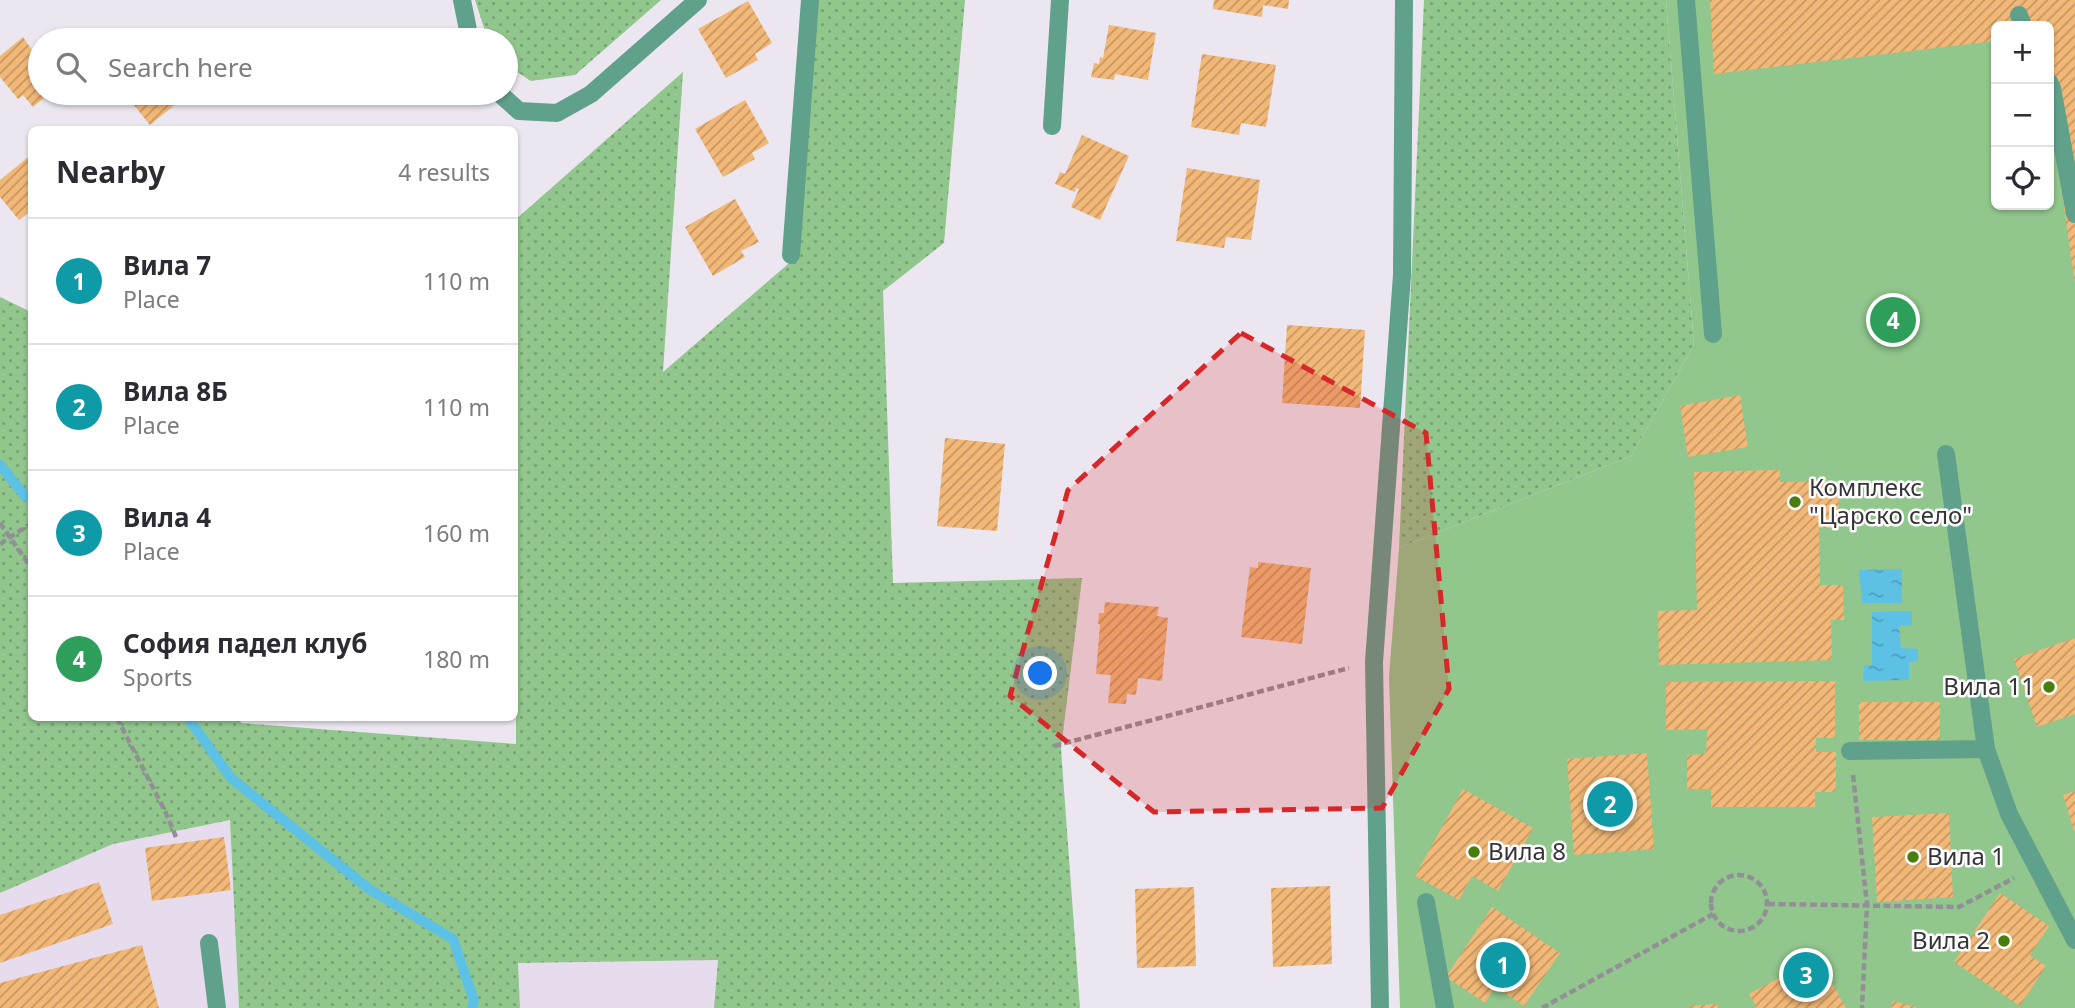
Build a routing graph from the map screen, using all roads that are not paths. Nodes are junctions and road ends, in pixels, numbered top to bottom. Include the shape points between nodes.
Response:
1 (462, 0) edge
2 (698, 0) edge
3 (810, 0) edge
4 (1060, 0) edge
5 (1404, 0) edge
6 (1686, 0) edge
7 (468, 28) edge
8 (2050, 84) edge
9 (512, 105) edge
10 (1052, 126) dead end
11 (2075, 214) edge
12 (791, 255) dead end
13 (1713, 334) dead end
14 (1946, 454) dead end
15 (1986, 749) junction
16 (1850, 751) road end
17 (1426, 902) dead end
18 (2075, 940) edge
19 (209, 943) dead end
20 (217, 1008) edge
21 (1380, 1008) edge
22 (1445, 1008) edge

1 - 7 street
2 - 9 street via 591,94 556,113 519,111
3 - 12 street
4 - 10 street
5 - 21 street via 1402,275 1374,662
6 - 13 street
8 - 11 street
14 - 15 street
15 - 16 street
15 - 18 street via 2009,814
17 - 22 street
19 - 20 street

